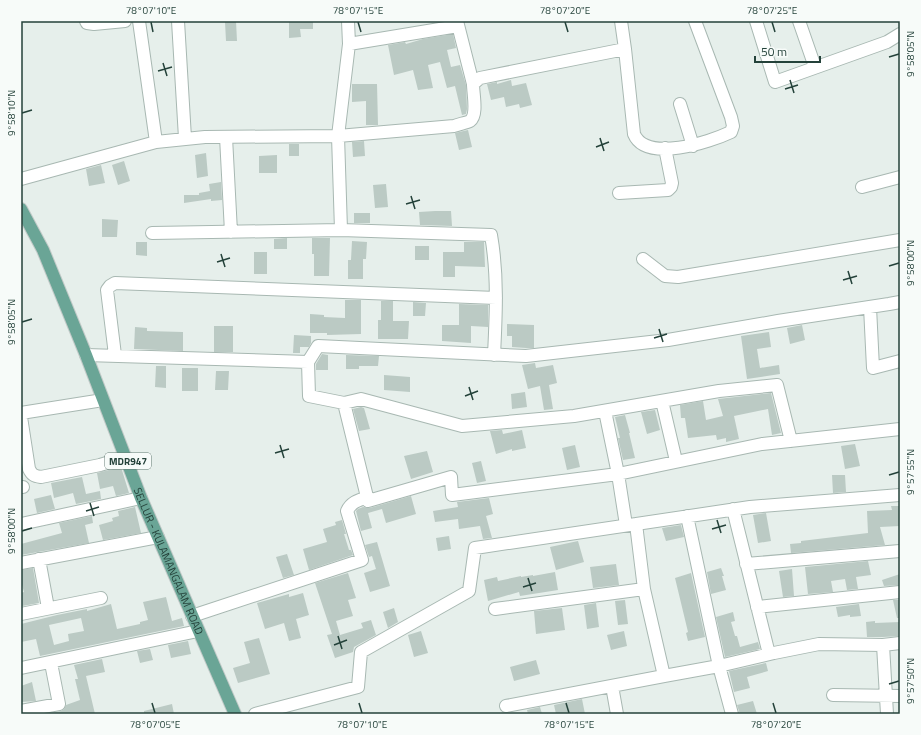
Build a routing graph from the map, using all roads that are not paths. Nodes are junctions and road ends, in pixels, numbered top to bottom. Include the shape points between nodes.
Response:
1 (86, 21) edge
2 (125, 21) edge
3 (139, 21) edge
4 (178, 21) edge
5 (348, 21) edge
6 (621, 21) edge
7 (695, 21) edge
8 (756, 21) edge
9 (799, 21) edge
10 (458, 23) edge
11 (900, 34) edge
12 (349, 44) junction
13 (624, 49) junction
14 (815, 67) junction
15 (473, 84) junction
16 (680, 104) dead end
17 (338, 136) junction
18 (226, 137) junction
19 (185, 138) junction
20 (156, 142) junction
21 (693, 146) junction
22 (665, 148) junction
23 (900, 177) edge
24 (21, 179) edge
25 (862, 187) dead end
26 (619, 193) dead end
27 (21, 209) edge
28 (341, 230) junction
29 (231, 232) junction
30 (152, 233) dead end
31 (900, 240) edge
32 (643, 259) dead end
33 (496, 298) junction
34 (900, 302) edge
35 (870, 307) junction
36 (494, 354) junction
37 (86, 355) junction
38 (115, 356) junction
39 (900, 361) edge
40 (308, 362) junction
41 (102, 400) junction
42 (662, 401) junction
43 (344, 403) junction
44 (605, 411) junction
45 (21, 413) edge
46 (21, 417) edge
47 (900, 429) edge
48 (791, 441) junction
49 (126, 457) junction
50 (676, 461) junction
51 (618, 474) junction
52 (900, 495) edge
53 (368, 497) junction
54 (141, 498) junction
55 (733, 509) junction
56 (687, 516) junction
57 (21, 524) edge
58 (631, 524) junction
59 (158, 537) junction
60 (900, 551) edge
61 (39, 559) junction
62 (21, 563) edge
63 (746, 564) junction
64 (644, 589) junction
65 (900, 592) edge
66 (101, 598) dead end
67 (757, 607) junction
68 (48, 608) junction
69 (495, 609) dead end
70 (21, 614) edge
71 (192, 616) junction
72 (198, 631) junction
73 (900, 643) edge
74 (883, 645) junction
75 (769, 654) junction
76 (51, 662) junction
77 (719, 666) junction
78 (21, 668) edge
79 (664, 676) junction
80 (612, 686) junction
81 (833, 695) dead end
82 (886, 696) junction
83 (900, 696) edge
84 (506, 706) dead end
85 (21, 711) edge
86 (235, 714) edge
87 (255, 714) edge
88 (617, 714) edge
89 (732, 714) edge
90 (887, 714) edge

1 - 2 street via 94,24
3 - 20 street
4 - 19 street
5 - 12 street
6 - 13 street
7 - 21 street via 731,117 732,126 731,132 716,140
8 - 14 street via 775,82
9 - 14 street
10 - 12 street
10 - 15 street
11 - 14 street via 887,42
12 - 17 street
13 - 15 street via 480,78
13 - 22 street via 636,141 645,146
15 - 17 street via 475,111 469,121 454,126
16 - 21 street
17 - 18 street
17 - 28 street
18 - 19 street
18 - 29 street
19 - 20 street
20 - 24 street
21 - 22 street
22 - 26 street via 672,183 668,190
23 - 25 street
27 - 37 main road, SELLUR - KULAMANGALAM ROAD / MDR947 via 43,250
28 - 29 street
28 - 33 street via 491,235
29 - 30 street
31 - 32 street via 678,277 665,276
33 - 36 street
33 - 38 street via 115,283 107,290
34 - 35 street
35 - 36 street via 668,340 526,356
35 - 39 street via 873,368
36 - 40 street via 318,346
37 - 38 street
37 - 41 main road, SELLUR - KULAMANGALAM ROAD / MDR947
38 - 40 street
40 - 43 street via 309,396
41 - 45 street
41 - 49 main road, SELLUR - KULAMANGALAM ROAD / MDR947
42 - 44 street
42 - 48 street via 719,391 777,385
42 - 50 street
43 - 44 street via 361,399 462,426
43 - 53 street
44 - 51 street
46 - 49 street via 29,469 35,476 41,477
47 - 48 street
48 - 50 street via 762,444
49 - 54 main road, SELLUR - KULAMANGALAM ROAD / MDR947
50 - 51 street
51 - 53 street via 452,495 451,477 368,501
51 - 58 street
52 - 55 street
53 - 71 street via 357,500 349,506 348,511 362,560
54 - 57 street
54 - 59 main road, SELLUR - KULAMANGALAM ROAD / MDR947
55 - 56 street
55 - 63 street
56 - 58 street
56 - 77 street
58 - 64 street
58 - 87 street via 475,548 469,591 361,652 358,688
59 - 61 street
59 - 71 main road, SELLUR - KULAMANGALAM ROAD / MDR947
60 - 63 street
61 - 62 street
61 - 68 street
63 - 67 street
64 - 69 street
64 - 79 street
65 - 67 street
66 - 68 street
67 - 75 street
68 - 70 street
71 - 72 main road, SELLUR - KULAMANGALAM ROAD / MDR947
72 - 76 street
72 - 86 main road, SELLUR - KULAMANGALAM ROAD / MDR947
73 - 74 street
74 - 75 street via 819,644
74 - 82 street
75 - 77 street
76 - 78 street
76 - 85 street via 59,704
77 - 79 street
77 - 89 street
79 - 80 street
80 - 84 street
80 - 88 street
81 - 82 street
82 - 83 street
82 - 90 street

